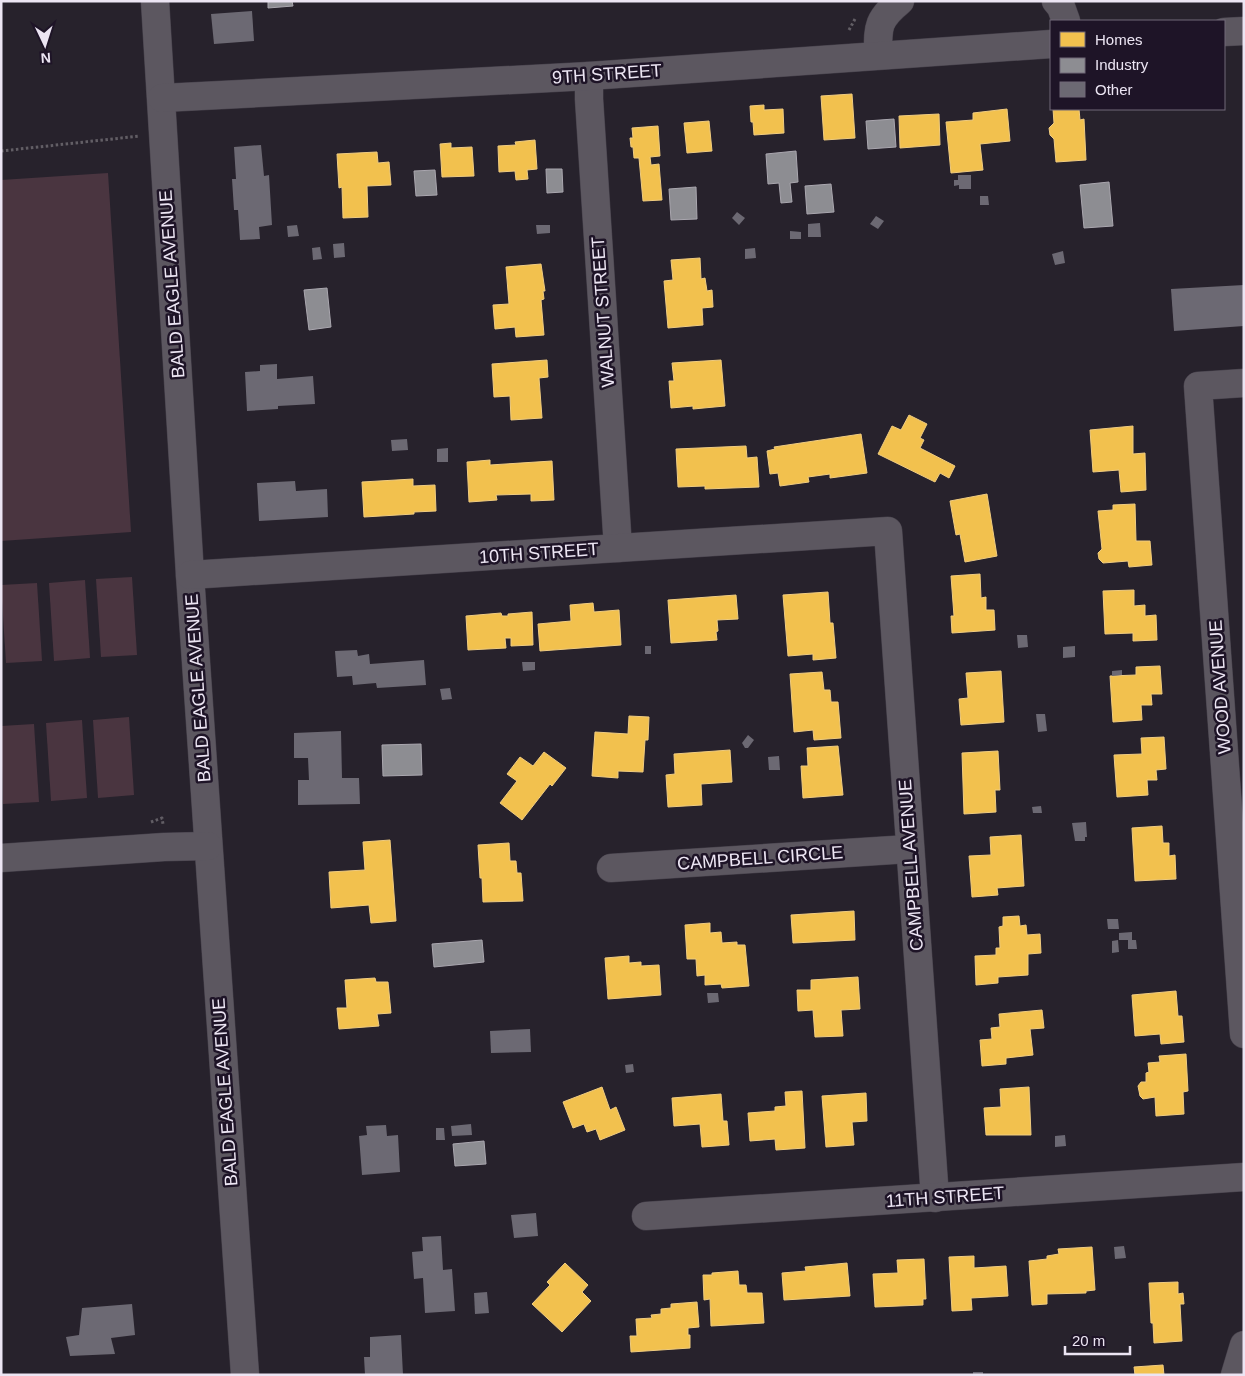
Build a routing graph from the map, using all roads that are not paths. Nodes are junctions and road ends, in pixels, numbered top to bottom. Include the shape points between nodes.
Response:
1 (155, 1) edge
2 (900, 1) edge
3 (1056, 1) edge
4 (1066, 20) edge
5 (1244, 31) edge
6 (1225, 32) edge
7 (1050, 44) edge
8 (878, 55) junction
9 (589, 76) junction
10 (162, 98) junction
11 (1244, 383) edge
12 (888, 531) joint
13 (618, 548) junction
14 (190, 575) junction
15 (208, 846) junction
16 (909, 849) junction
17 (1, 858) edge
18 (611, 868) dead end
19 (1244, 1034) edge
20 (1244, 1177) edge
21 (934, 1198) junction
22 (646, 1216) dead end
23 (1244, 1345) edge
24 (245, 1375) edge
25 (1235, 1375) edge

1 - 10 street, BALD EAGLE AVENUE
2 - 8 street via 888,10 878,28
3 - 4 street
5 - 6 street
7 - 8 street, 9TH STREET
8 - 9 street, 9TH STREET
9 - 10 street, 9TH STREET
9 - 13 street, WALNUT STREET
10 - 14 street, BALD EAGLE AVENUE
11 - 19 street, WOOD AVENUE via 1198,386
12 - 13 street, 10TH STREET
12 - 16 street, CAMPBELL AVENUE
13 - 14 street, 10TH STREET
14 - 15 street, BALD EAGLE AVENUE
15 - 17 street
15 - 24 street, BALD EAGLE AVENUE
16 - 18 street, CAMPBELL CIRCLE
16 - 21 street, CAMPBELL AVENUE
20 - 21 street, 11TH STREET
21 - 22 street, 11TH STREET
23 - 25 street

